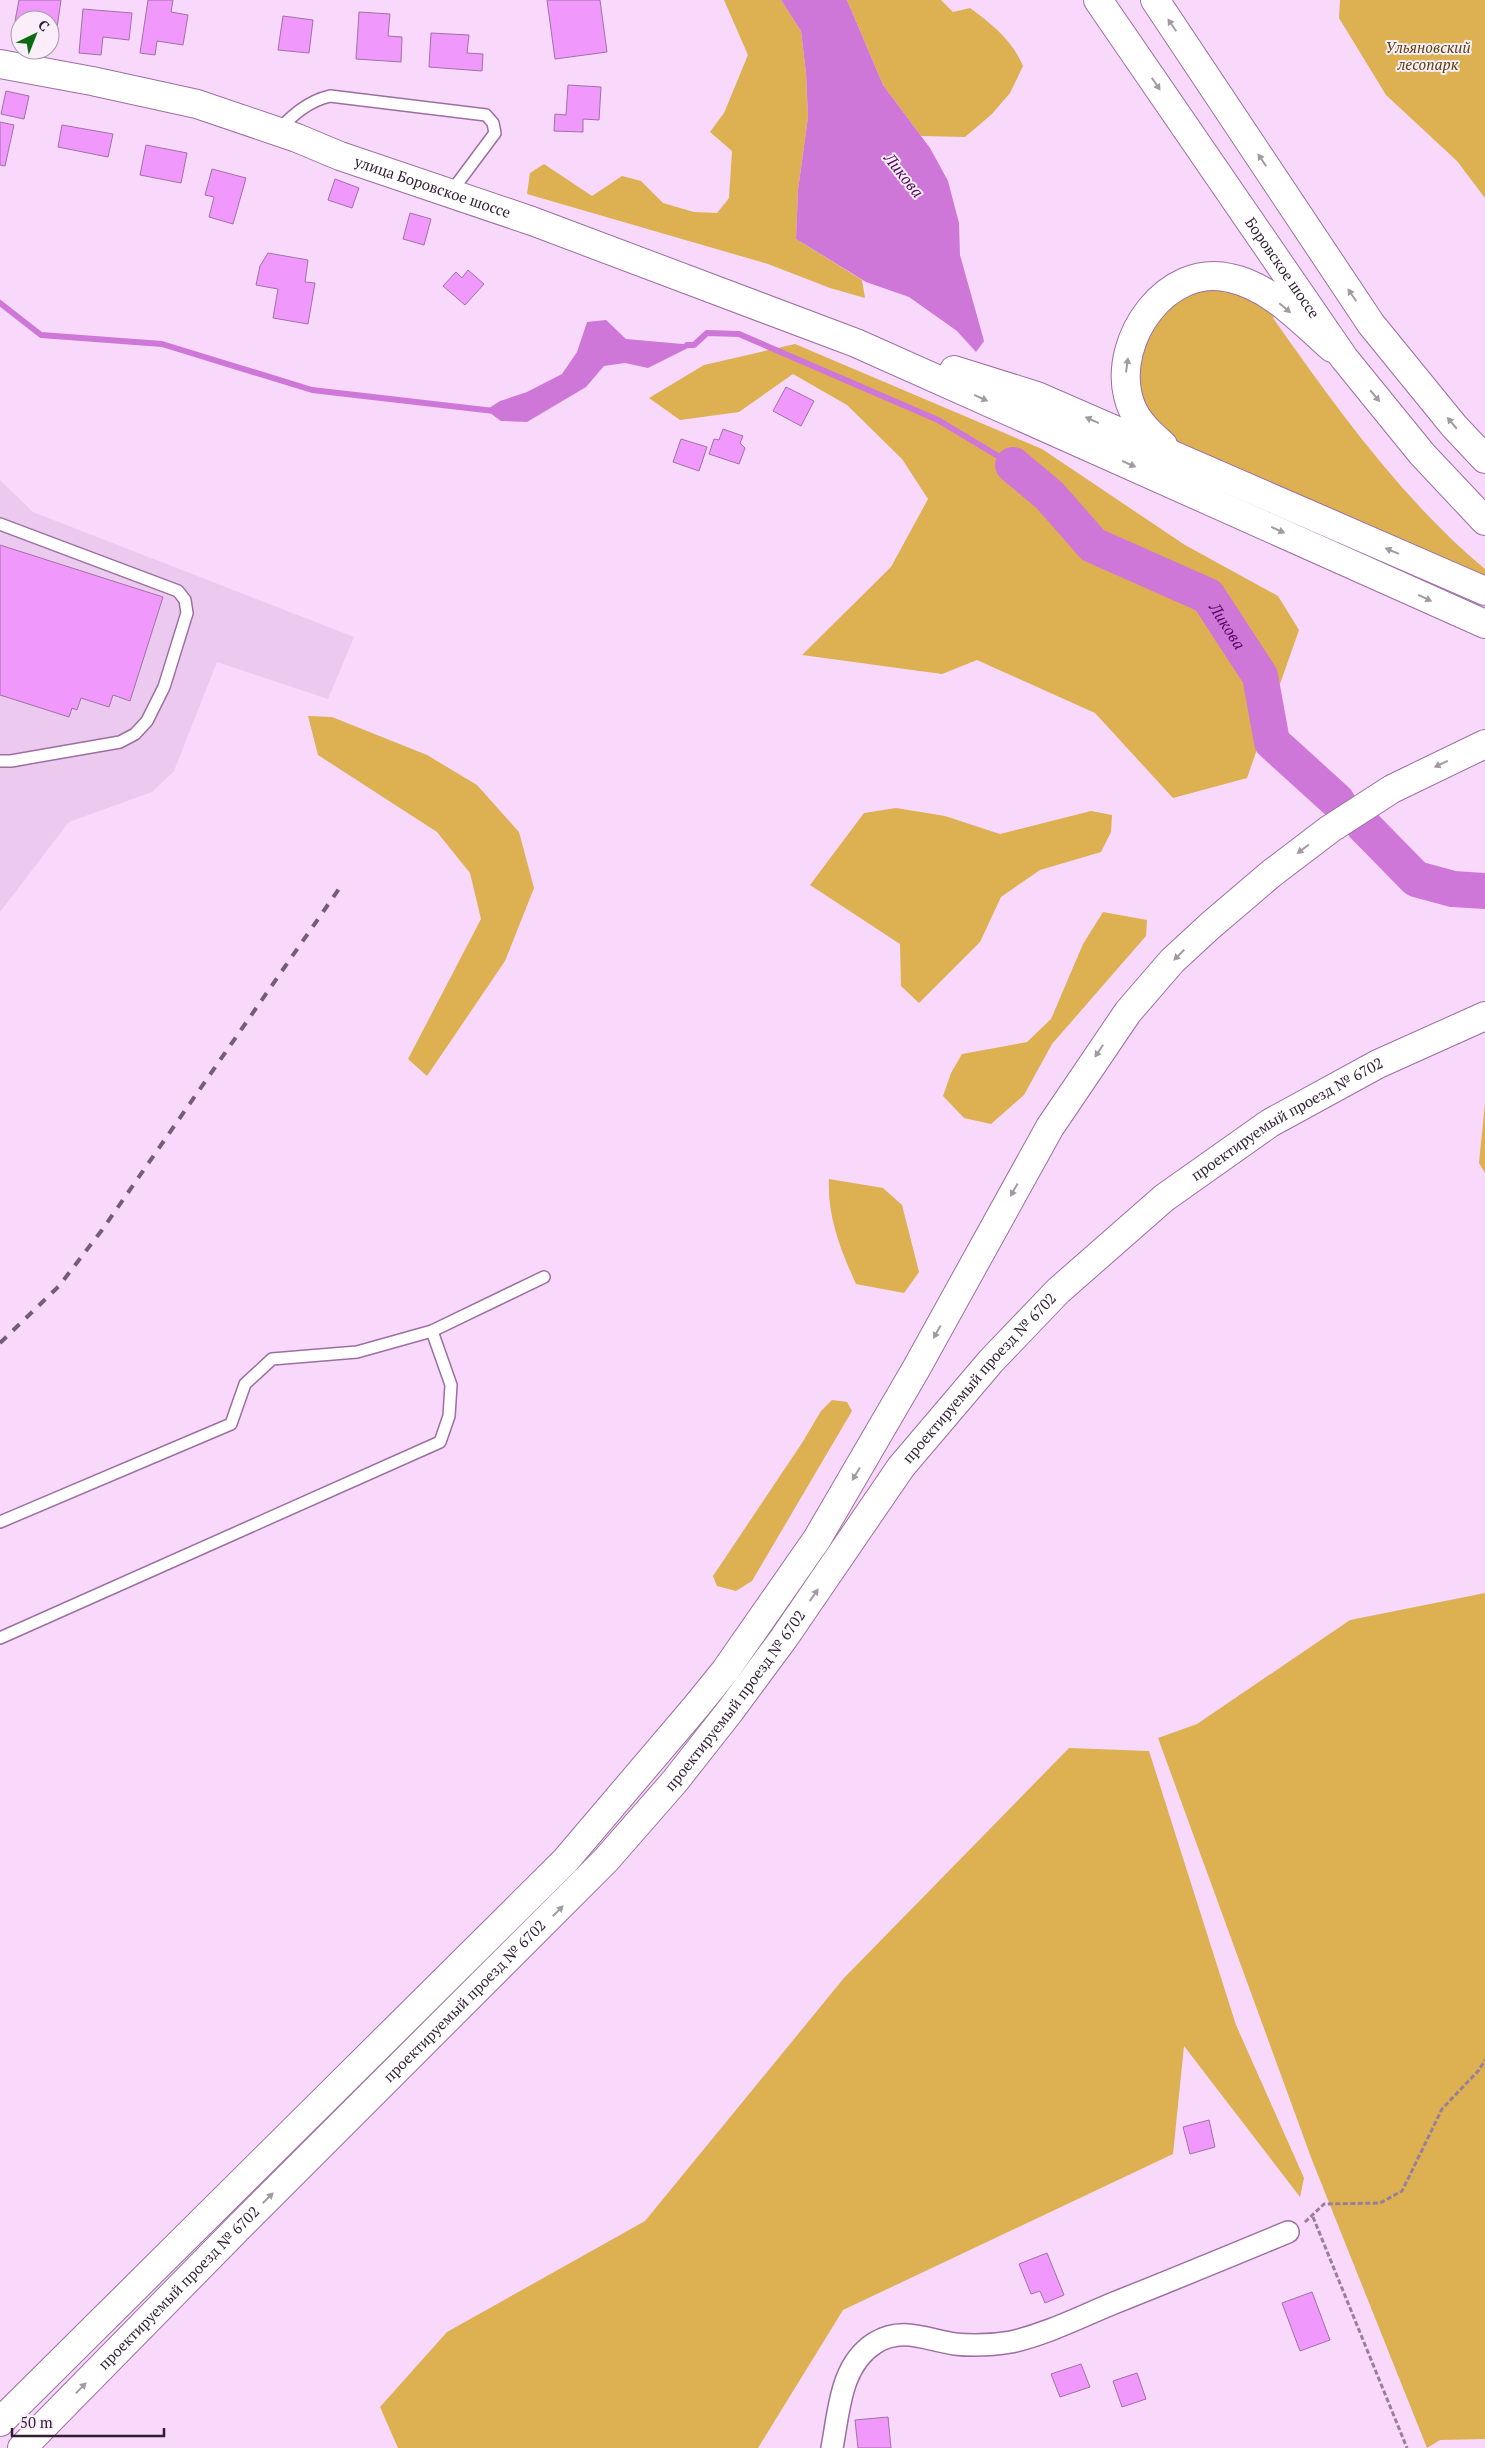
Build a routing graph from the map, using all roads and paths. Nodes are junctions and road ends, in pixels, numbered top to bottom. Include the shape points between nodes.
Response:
1 (1098, 0) edge
2 (1155, 0) edge
3 (0, 64) edge
4 (277, 131) junction
5 (451, 192) junction
6 (856, 343) junction
7 (1344, 358) junction
8 (1485, 459) edge
9 (1248, 489) junction
10 (1485, 521) edge
11 (0, 524) edge
12 (1485, 592) edge
13 (1485, 624) edge
14 (1485, 744) edge
15 (0, 761) edge
16 (1485, 1016) edge
17 (544, 1277) dead end
18 (432, 1330) junction
19 (0, 1522) edge
20 (0, 1638) edge
21 (1485, 2060) edge
22 (1312, 2217) junction
23 (1288, 2232) joint
24 (0, 2422) edge
25 (22, 2448) edge
26 (832, 2448) edge
27 (1407, 2448) edge

1 -> 7 main road, Боровское шоссе
8 -> 2 main road via 1371,324
3 - 4 main road, улица Боровское шоссе via 92,80 197,104
4 - 5 main road, улица Боровское шоссе via 340,156
4 - 5 lane via 313,100 330,96 486,115 493,123 495,133
5 - 6 main road, улица Боровское шоссе
9 -> 6 main road via 1037,396
6 -> 13 main road
9 -> 7 main road via 1163,444 1137,420 1125,380 1132,341 1145,315 1161,297 1182,285 1206,278 1227,277 1244,282 1279,303
7 -> 10 main road, Боровское шоссе via 1422,454
12 -> 9 main road
11 - 15 lane via 178,591 185,600 187,613 164,687 147,721 135,734 120,742
14 -> 24 main road, проектируемый проезд № 6702 via 1359,808 1299,852 1190,944 1128,1012 1050,1126 916,1369 817,1539 696,1708 565,1861
25 -> 16 main road, проектируемый проезд № 6702 via 606,1860 730,1711 902,1467 991,1361 1058,1291 1164,1198 1270,1123 1378,1064
17 - 18 lane
18 - 19 lane via 357,1352 272,1359 245,1384 231,1424
18 - 20 lane via 451,1385 449,1416 440,1442
21 - 22 path via 1442,2109 1402,2191 1380,2203 1324,2204
22 - 23 path
22 - 27 path
23 - 26 street via 1026,2338 974,2345 939,2342 907,2334 891,2336 876,2343 858,2359 846,2380

